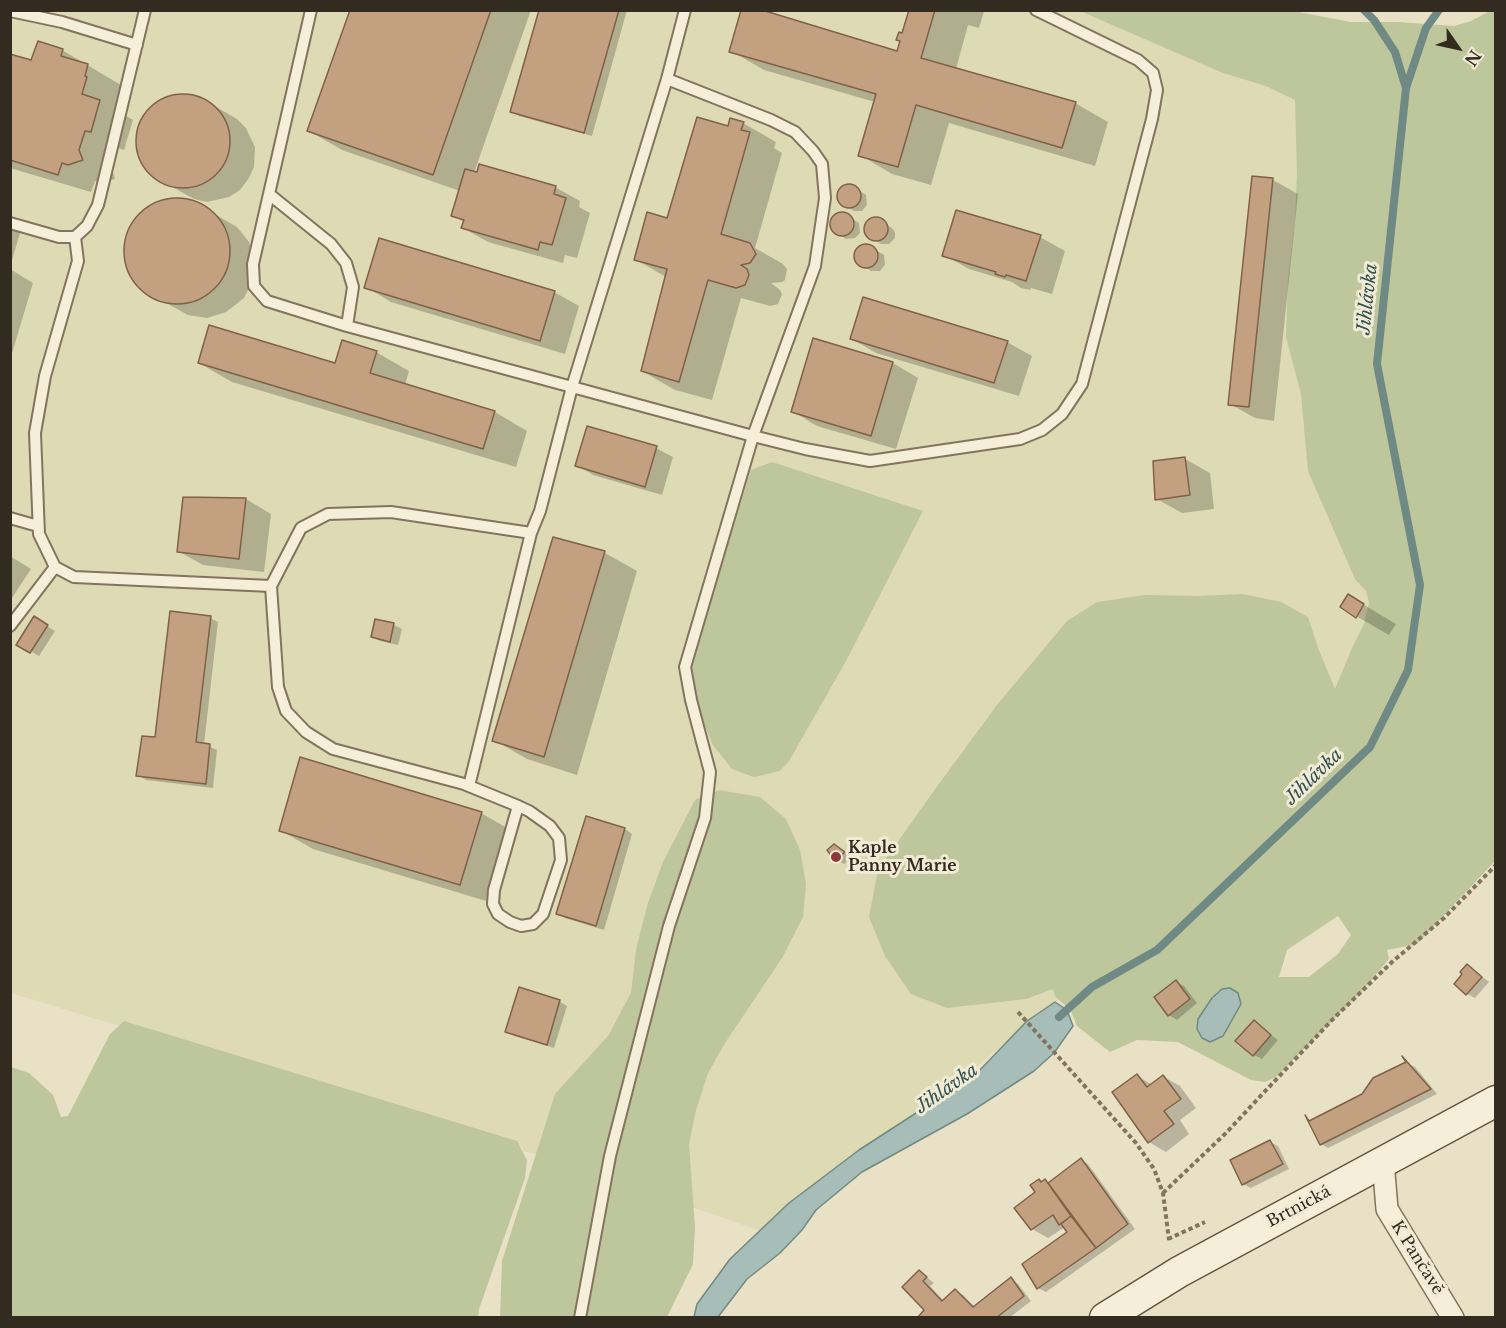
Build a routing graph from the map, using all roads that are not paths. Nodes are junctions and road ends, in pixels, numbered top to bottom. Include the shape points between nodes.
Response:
1 (145, 10) edge
2 (310, 10) edge
3 (685, 10) edge
4 (1036, 10) edge
5 (10, 11) edge
6 (137, 45) junction
7 (667, 79) junction
8 (269, 194) junction
9 (10, 223) edge
10 (75, 237) junction
11 (347, 326) junction
12 (572, 387) junction
13 (753, 436) junction
14 (10, 518) edge
15 (38, 526) junction
16 (531, 532) junction
17 (55, 567) junction
18 (271, 586) junction
19 (10, 626) edge
20 (469, 786) junction
21 (518, 806) junction
22 (1496, 1101) edge
23 (1383, 1161) junction
24 (580, 1317) edge
25 (1105, 1317) edge
26 (1453, 1317) edge

1 - 6 lane
2 - 8 lane
3 - 7 lane
4 - 13 lane via 1138,60 1153,73 1157,90 1082,384 1062,414 1041,430 993,444 870,461
5 - 6 lane
6 - 10 lane via 98,206 87,226
7 - 12 lane
7 - 13 lane via 795,132 822,164 825,198 815,266
8 - 11 lane via 331,244 346,263 353,287
8 - 11 lane via 253,264 254,286 267,301
9 - 10 lane via 59,237
10 - 15 lane via 78,261 45,376 35,433
11 - 12 lane
12 - 13 lane
12 - 16 lane
13 - 24 lane via 685,667 710,772 705,818 669,926 609,1156
14 - 15 lane
15 - 17 lane
16 - 18 lane via 391,512 328,514 301,528
16 - 20 lane
17 - 18 lane via 74,577
17 - 19 lane
18 - 20 lane via 278,687 286,711 306,732 333,748
20 - 21 lane
21 - 21 lane via 493,904 498,914 521,926 533,924 543,914 561,860 559,838 550,826
22 - 23 main road, Brtnická
23 - 25 main road, Brtnická via 1179,1272
23 - 26 street, K Pančavě via 1387,1209

